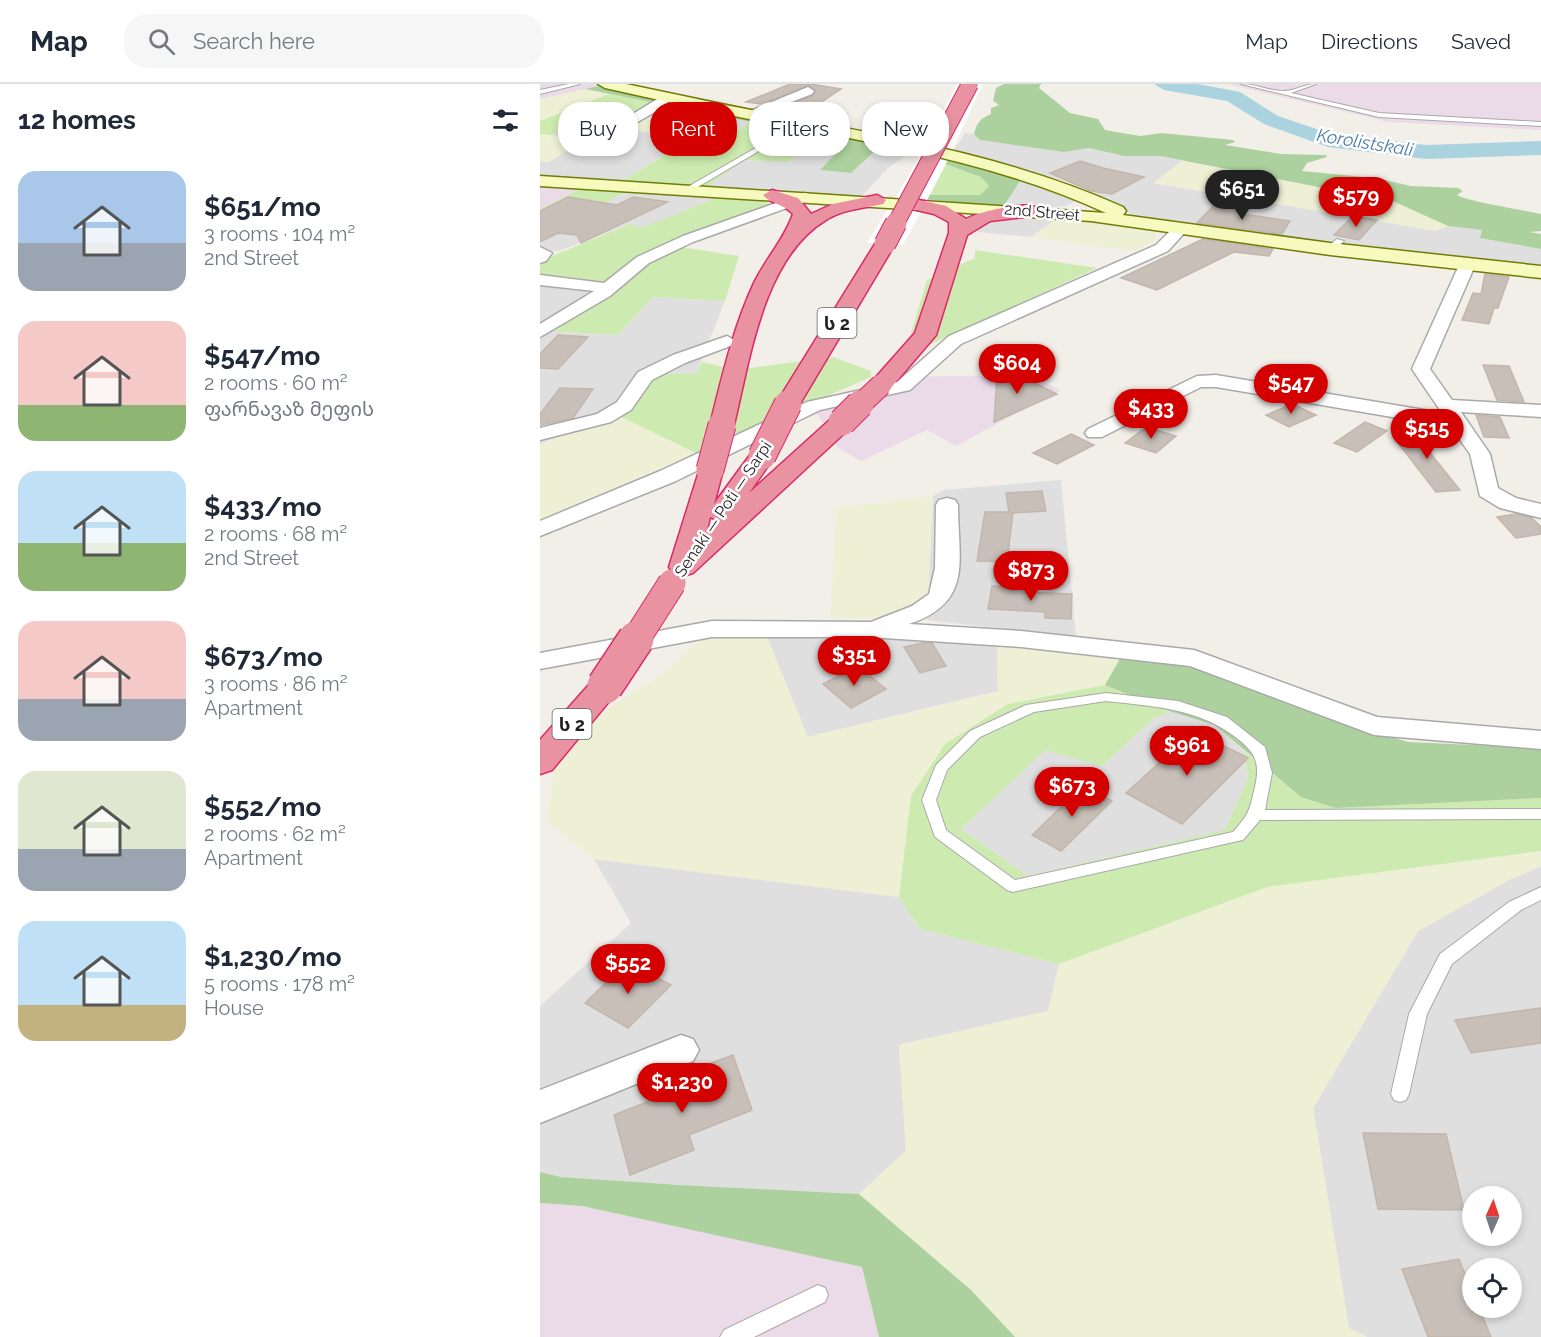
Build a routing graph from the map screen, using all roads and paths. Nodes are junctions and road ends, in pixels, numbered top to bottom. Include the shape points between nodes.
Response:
1 (578, 84) edge
2 (605, 84) edge
3 (970, 84) edge
4 (1244, 84) edge
5 (1313, 84) edge
6 (808, 91) dead end
7 (540, 93) edge
8 (1286, 94) junction
9 (667, 97) junction
10 (780, 102) edge
11 (749, 114) edge
12 (638, 116) edge
13 (1541, 124) edge
14 (850, 133) edge
15 (749, 154) edge
16 (540, 181) edge
17 (688, 189) junction
18 (772, 195) joint
19 (1087, 196) junction
20 (798, 200) junction
21 (877, 201) junction
22 (910, 202) junction
23 (1032, 211) junction
24 (1069, 214) junction
25 (1140, 222) junction
26 (1179, 230) junction
27 (958, 233) junction
28 (795, 234) junction
29 (540, 252) edge
30 (540, 258) edge
31 (1468, 263) junction
32 (1541, 272) edge
33 (540, 280) edge
34 (608, 288) junction
35 (540, 333) edge
36 (727, 341) dead end
37 (1445, 405) junction
38 (1541, 411) edge
39 (1458, 422) junction
40 (1095, 433) dead end
41 (540, 435) edge
42 (947, 505) dead end
43 (1541, 511) edge
44 (540, 529) edge
45 (677, 575) junction
46 (869, 629) junction
47 (540, 661) edge
48 (1541, 740) edge
49 (540, 762) edge
50 (1541, 814) edge
51 (1256, 815) junction
52 (1541, 893) edge
53 (681, 1050) dead end
54 (1400, 1094) dead end
55 (540, 1107) edge
56 (818, 1295) dead end
57 (731, 1337) edge

1 - 7 lane
2 - 9 street
3 - 45 highway, Senaki — Poti — Sarpi / ს 2, bridge via 885,244 789,402 762,456
4 - 8 lane
5 - 8 lane
6 - 10 street
8 - 13 lane via 1379,115
9 - 11 street
9 - 12 street
14 - 19 street via 931,147
15 - 17 lane
16 - 17 street
17 - 18 street
18 - 20 highway
19 - 24 street via 1088,208
19 - 25 street
20 - 21 street, 2nd Street
20 - 28 highway via 802,214
20 - 34 street via 688,239 643,260
21 - 22 street, 2nd Street
21 - 28 highway via 849,205 820,216
22 - 23 street, 2nd Street
22 - 27 highway via 940,210 958,220
23 - 24 street, 2nd Street
23 - 27 highway via 998,213 973,220
24 - 25 street, 2nd Street
25 - 26 street, 2nd Street
26 - 31 street, 2nd Street
26 - 44 street via 1162,248 955,340 903,386 814,406 668,476
27 - 45 highway, bridge via 925,335 881,386
28 - 45 highway, bridge via 764,281
29 - 30 street via 544,253
31 - 32 street, 2nd Street
31 - 37 street via 1421,369
33 - 34 street
34 - 35 street
36 - 41 street via 679,358 645,376 624,406 604,418
37 - 38 street
37 - 39 street
39 - 40 street via 1216,381 1197,382
39 - 43 street via 1480,454 1488,491 1508,503
42 - 46 street via 941,597 923,610
45 - 49 highway, Senaki — Poti — Sarpi / ს 2, bridge via 604,686
46 - 47 street via 712,629
46 - 48 street via 1022,639 1194,658 1374,726
50 - 51 lane
51 - 51 lane via 1238,836 1013,886 940,833 929,800 941,768 975,734 1031,708 1106,697 1178,705 1222,720 1258,747 1265,773
52 - 54 lane via 1515,906 1446,959 1418,1014
53 - 55 street
56 - 57 lane

